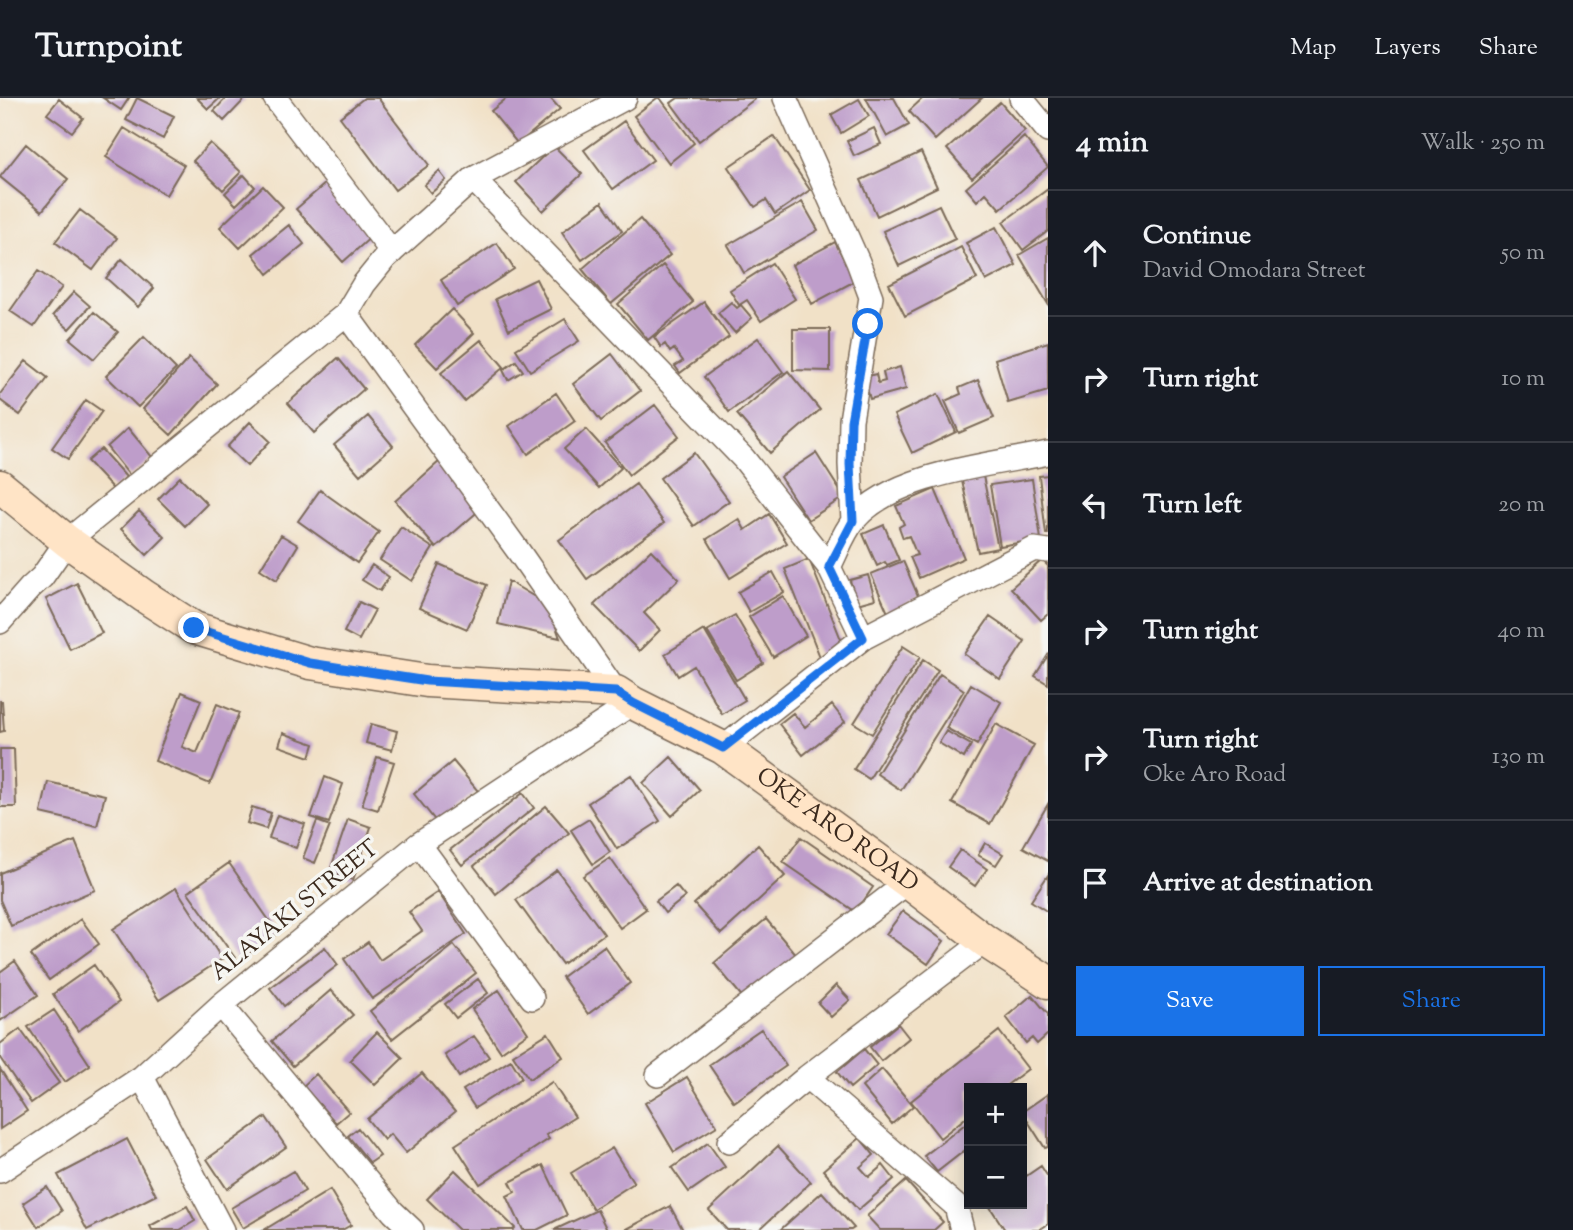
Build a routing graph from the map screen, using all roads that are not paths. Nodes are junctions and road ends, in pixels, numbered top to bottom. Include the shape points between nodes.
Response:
1 (275, 98) edge
2 (625, 98) edge
3 (785, 98) edge
4 (1021, 98) edge
5 (1048, 131) edge
6 (473, 179) junction
7 (392, 252) junction
8 (346, 314) junction
9 (1048, 453) edge
10 (0, 486) edge
11 (853, 521) junction
12 (67, 541) junction
13 (1048, 551) edge
14 (829, 567) junction
15 (0, 622) edge
16 (863, 638) junction
17 (624, 697) junction
18 (723, 748) junction
19 (419, 844) junction
20 (908, 882) junction
21 (985, 941) junction
22 (1048, 982) edge
23 (532, 998) dead end
24 (221, 1004) junction
25 (657, 1075) dead end
26 (142, 1077) junction
27 (807, 1077) junction
28 (729, 1142) dead end
29 (0, 1171) edge
30 (222, 1230) edge
31 (412, 1230) edge
32 (962, 1230) edge

1 - 7 street
2 - 6 street
3 - 11 street via 871,297 851,421
4 - 5 street
6 - 7 street
6 - 14 street via 744,459
7 - 8 street
8 - 12 street
8 - 17 street
9 - 11 street via 923,479 880,496
10 - 12 main road, OKE ARO ROAD
11 - 14 street
12 - 15 street via 42,577
12 - 17 main road, OKE ARO ROAD via 194,628 310,663 427,681
13 - 16 street via 1034,549
14 - 16 street
16 - 18 street
17 - 18 main road, OKE ARO ROAD
17 - 19 street, ALAYAKI STREET
18 - 20 main road, OKE ARO ROAD
19 - 23 street
19 - 24 street, ALAYAKI STREET
20 - 21 main road, OKE ARO ROAD
20 - 25 street
21 - 22 main road, OKE ARO ROAD
21 - 27 street
24 - 26 street, ALAYAKI STREET
24 - 31 street
26 - 29 street, ALAYAKI STREET
26 - 30 street
27 - 28 street
27 - 32 street via 956,1206

